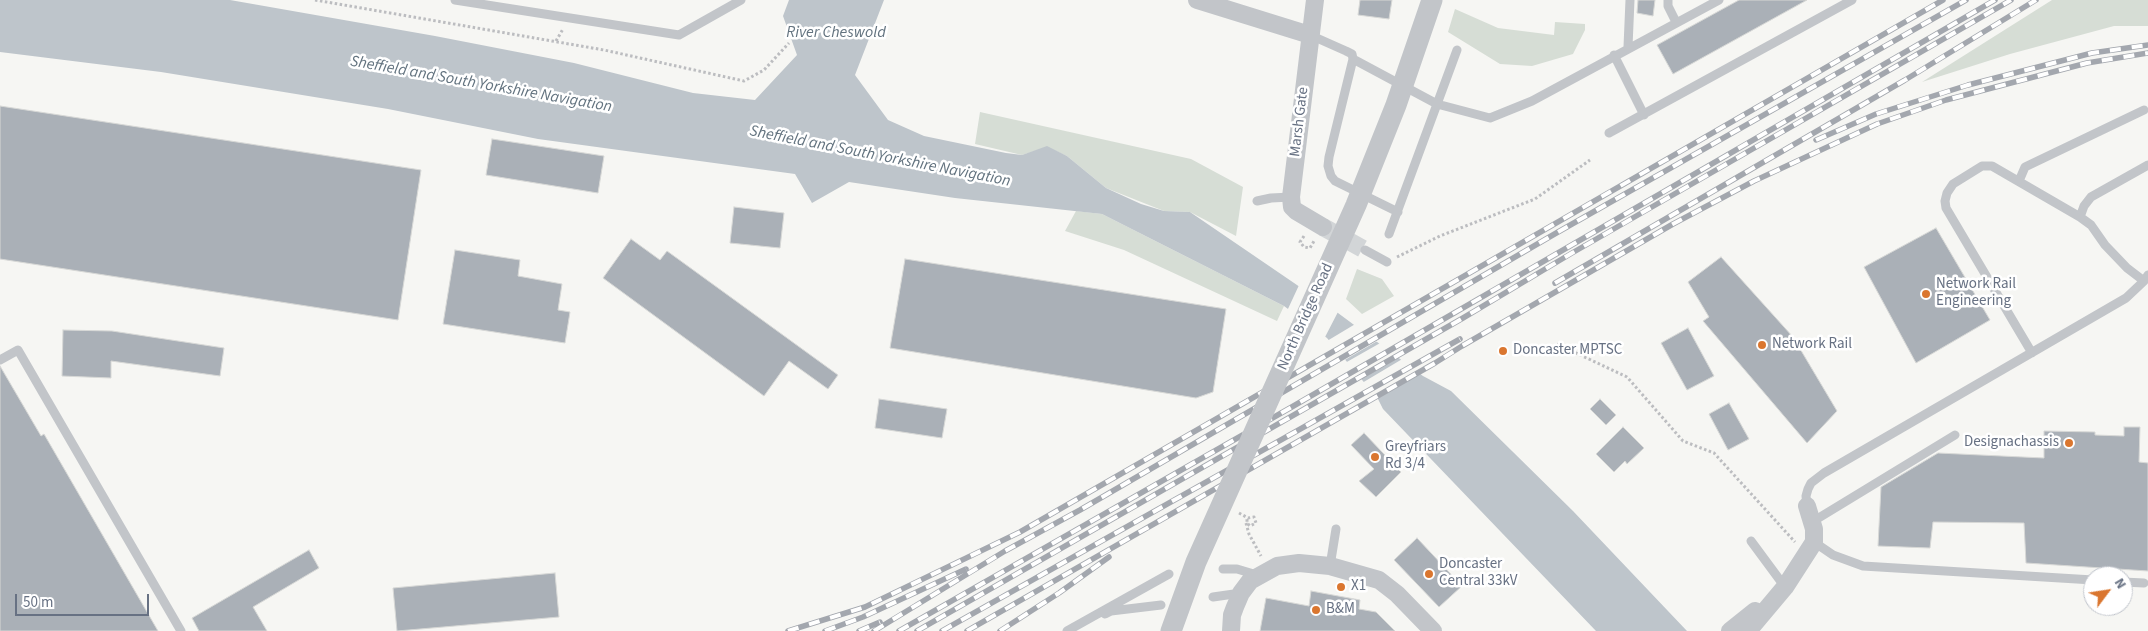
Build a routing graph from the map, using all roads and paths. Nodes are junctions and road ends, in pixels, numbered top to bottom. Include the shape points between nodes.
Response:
1 (315, 0) edge
2 (455, 0) edge
3 (742, 0) edge
4 (1197, 0) edge
5 (1315, 0) edge
6 (1432, 0) edge
7 (1630, 0) edge
8 (1668, 0) edge
9 (1719, 0) edge
10 (1852, 0) edge
11 (1223, 4) edge
12 (1676, 22) junction
13 (1310, 35) junction
14 (788, 42) dead end
15 (1628, 47) junction
16 (1457, 50) dead end
17 (1614, 55) junction
18 (1353, 58) junction
19 (1437, 104) junction
20 (2144, 110) dead end
21 (1644, 114) junction
22 (1609, 134) dead end
23 (1590, 160) dead end
24 (2148, 165) edge
25 (2019, 182) junction
26 (1290, 197) junction
27 (1258, 202) dead end
28 (1398, 212) junction
29 (2080, 217) junction
30 (1316, 234) tunnel mouth
31 (1390, 234) dead end
32 (1365, 250) tunnel mouth
33 (1387, 262) joint
34 (2146, 278) edge
35 (1557, 344) dead end
36 (2032, 353) junction
37 (0, 360) edge
38 (1955, 435) dead end
39 (1810, 514) junction
40 (1248, 518) dead end
41 (1336, 530) dead end
42 (1751, 541) dead end
43 (1810, 549) junction
44 (1330, 566) junction
45 (1223, 569) dead end
46 (1264, 572) junction
47 (1169, 574) dead end
48 (2083, 579) edge
49 (2133, 582) edge
50 (2144, 583) dead end
51 (1785, 587) junction
52 (1241, 593) junction
53 (1213, 597) dead end
54 (1161, 605) dead end
55 (181, 631) edge
56 (1067, 631) edge
57 (1075, 631) edge
58 (1171, 631) edge
59 (1231, 631) edge
60 (1433, 631) edge
61 (1730, 631) edge
62 (1748, 631) edge

1 - 14 path via 604,50 744,81 764,70
2 - 3 lane via 679,35
4 - 11 street
5 - 13 street, Marsh Gate
6 - 58 street, North Bridge Road, bridge via 1396,105 1356,205 1196,562
7 - 15 lane
8 - 12 lane
9 - 12 lane
10 - 21 lane
11 - 13 street
12 - 15 lane
13 - 18 lane via 1352,54
13 - 26 street, Marsh Gate
15 - 17 lane
16 - 19 lane
17 - 19 lane via 1532,101 1490,118
17 - 21 lane
18 - 19 lane
18 - 28 lane via 1328,166 1335,181
19 - 28 lane
20 - 25 lane via 2025,167
21 - 22 lane
23 - 33 path via 1535,199 1440,236
24 - 29 lane via 2092,197
25 - 29 lane
25 - 36 lane via 1986,165 1952,184 1945,201 1946,208
26 - 27 lane
26 - 30 street via 1292,207
28 - 31 lane
29 - 34 lane via 2091,225 2127,268
32 - 33 lane
34 - 36 lane via 2126,298
35 - 43 path via 1627,377 1683,441 1714,453
36 - 39 lane via 1824,473 1808,489 1806,496
37 - 55 lane via 18,350
38 - 39 lane
39 - 43 street via 1815,536
40 - 46 path via 1256,519 1252,526 1245,520
41 - 44 lane
42 - 51 lane
43 - 48 lane via 1863,566
43 - 51 street
44 - 46 street via 1292,563
44 - 60 street via 1384,583
45 - 46 lane
46 - 52 street via 1250,581
47 - 56 lane
49 - 50 lane
51 - 61 street
51 - 62 street
52 - 53 lane
52 - 59 street via 1232,615
54 - 57 lane via 1111,611

